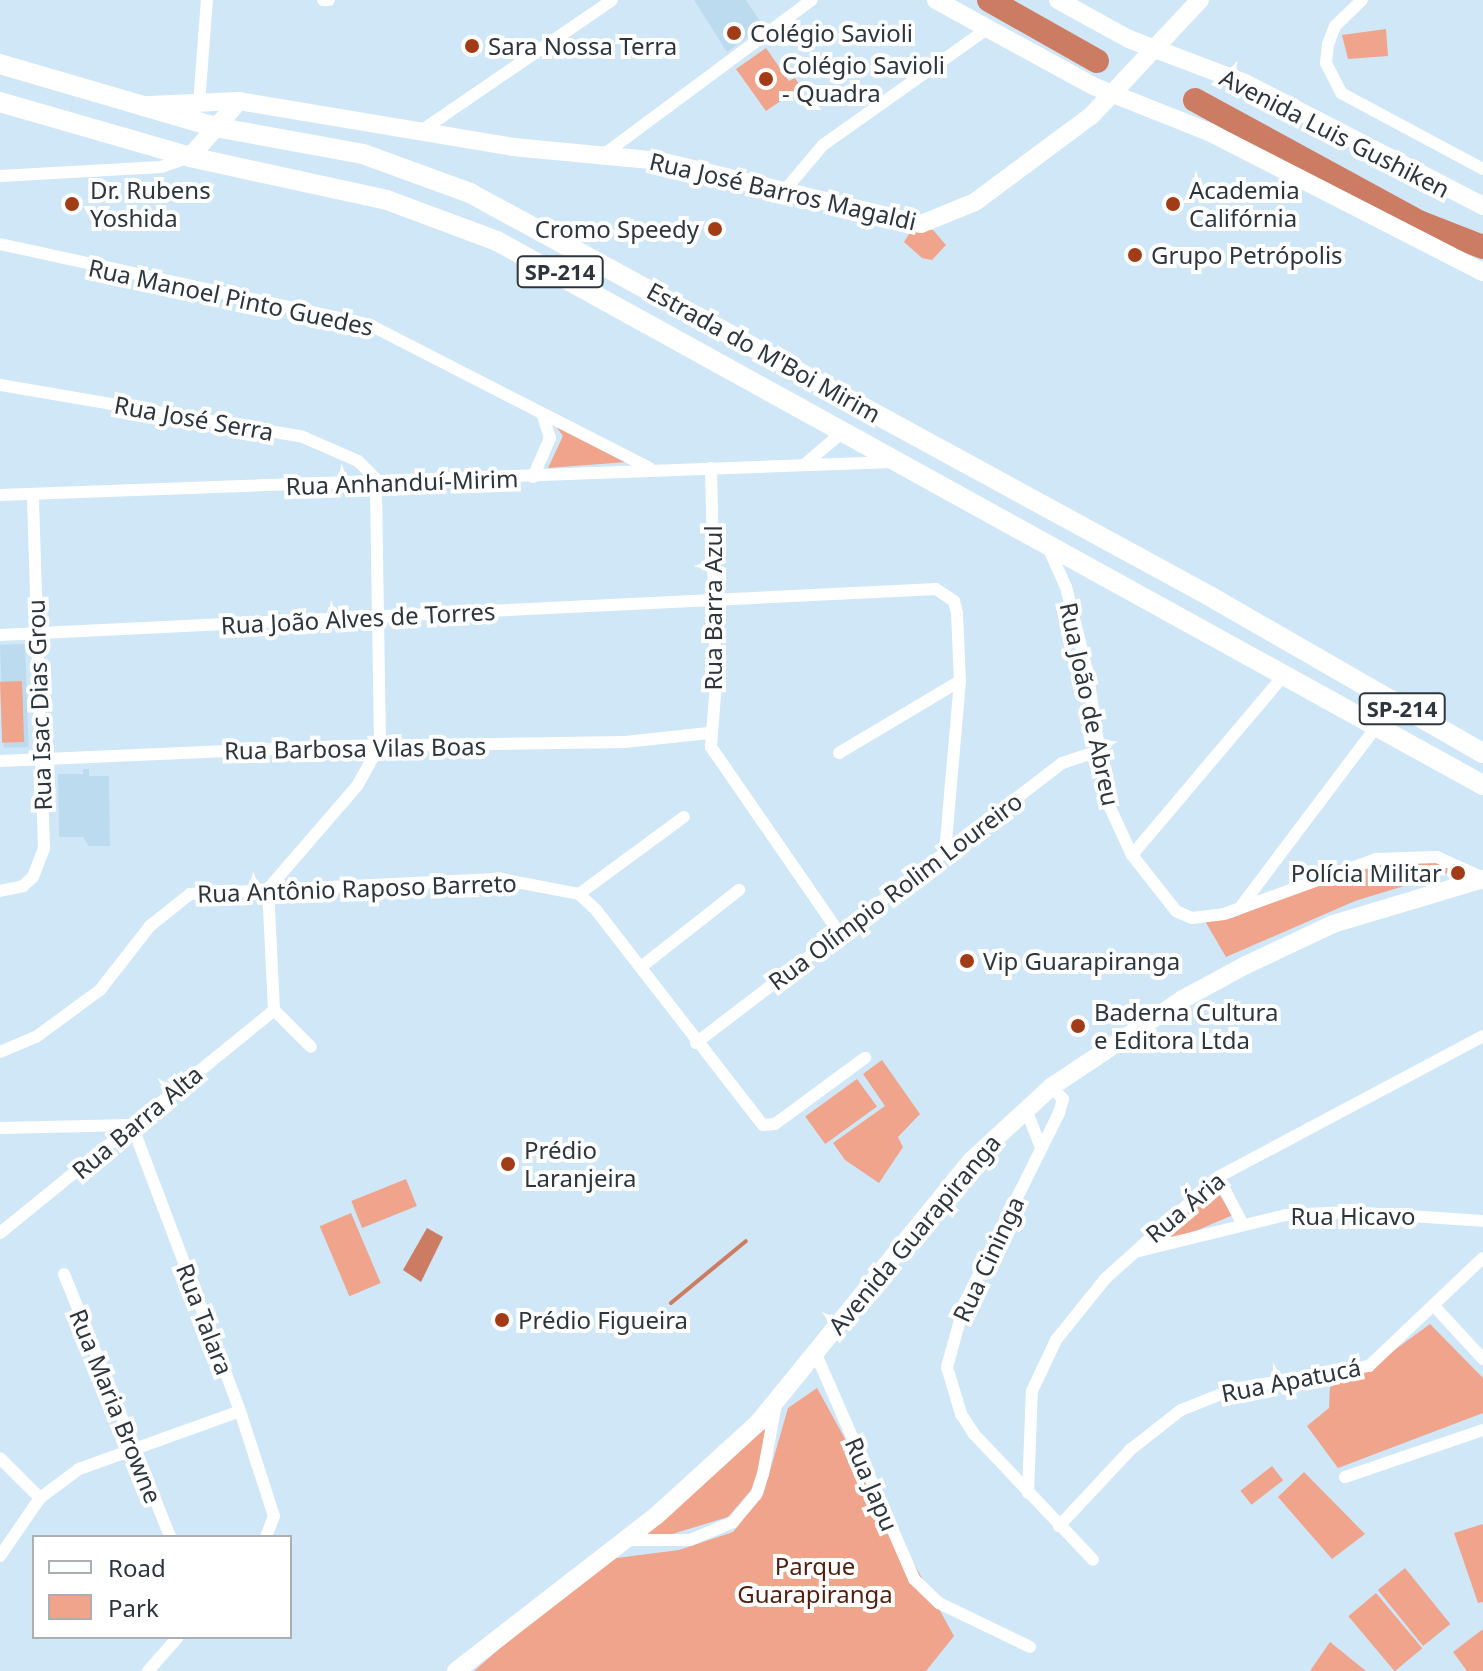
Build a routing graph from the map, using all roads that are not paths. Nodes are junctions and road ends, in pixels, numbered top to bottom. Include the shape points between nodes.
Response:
1 (207, 0) edge
2 (612, 0) edge
3 (812, 0) edge
4 (936, 0) edge
5 (1200, 0) edge
6 (1362, 0) edge
7 (1064, 2) edge
8 (988, 28) junction
9 (1151, 49) junction
10 (0, 64) edge
11 (1112, 95) junction
12 (239, 101) junction
13 (0, 102) edge
14 (199, 103) junction
15 (134, 106) junction
16 (215, 127) junction
17 (418, 133) junction
18 (603, 155) junction
19 (190, 157) junction
20 (1483, 169) edge
21 (0, 176) edge
22 (785, 190) junction
23 (1483, 206) edge
24 (0, 244) edge
25 (1483, 272) edge
26 (0, 385) edge
27 (540, 411) junction
28 (899, 427) junction
29 (845, 430) junction
30 (900, 461) junction
31 (804, 465) junction
32 (711, 468) junction
33 (651, 469) junction
34 (533, 477) junction
35 (376, 479) junction
36 (33, 494) junction
37 (0, 495) edge
38 (1046, 542) junction
39 (716, 603) junction
40 (375, 616) junction
41 (35, 633) junction
42 (0, 635) edge
43 (1283, 676) junction
44 (960, 681) junction
45 (1376, 727) junction
46 (709, 733) junction
47 (380, 745) junction
48 (1098, 751) junction
49 (839, 753) dead end
50 (1483, 753) edge
51 (42, 760) junction
52 (0, 761) edge
53 (1483, 785) edge
54 (684, 817) dead end
55 (945, 853) junction
56 (1132, 855) junction
57 (1483, 879) edge
58 (268, 889) junction
59 (739, 890) dead end
60 (0, 891) edge
61 (579, 894) junction
62 (1240, 908) junction
63 (840, 934) junction
64 (641, 967) junction
65 (274, 1010) junction
66 (1483, 1036) edge
67 (696, 1043) junction
68 (311, 1047) dead end
69 (0, 1052) edge
70 (865, 1058) dead end
71 (1051, 1087) junction
72 (1026, 1109) junction
73 (132, 1125) junction
74 (0, 1128) edge
75 (1041, 1148) junction
76 (1218, 1177) junction
77 (1483, 1221) edge
78 (1242, 1223) junction
79 (0, 1233) edge
80 (1131, 1253) junction
81 (1483, 1258) edge
82 (64, 1274) dead end
83 (1435, 1307) junction
84 (815, 1352) junction
85 (1483, 1359) edge
86 (776, 1402) junction
87 (240, 1411) junction
88 (1483, 1430) edge
89 (132, 1451) junction
90 (0, 1458) edge
91 (1345, 1477) dead end
92 (1028, 1493) junction
93 (40, 1498) junction
94 (1059, 1526) junction
95 (169, 1535) edge
96 (267, 1535) edge
97 (626, 1540) junction
98 (0, 1556) edge
99 (1093, 1560) dead end
100 (176, 1639) edge
101 (1030, 1647) dead end
102 (148, 1671) edge
103 (456, 1671) edge

1 - 14 street
2 - 17 street
3 - 18 street
4 - 8 main road
5 - 9 main road, Rua José Barros Magaldi
6 - 20 street via 1341,18 1328,44 1326,63 1341,93
7 - 9 main road, Avenida Luis Gushiken
8 - 11 main road
8 - 22 street via 823,145
9 - 11 main road, Rua José Barros Magaldi
9 - 23 main road, Avenida Luis Gushiken via 1245,83
10 - 15 main road, Estrada do M'Boi Mirim / SP-214
11 - 22 main road, Rua José Barros Magaldi via 1006,180 937,221 903,222
11 - 25 main road via 1211,133
12 - 14 main road, Rua José Barros Magaldi
12 - 16 main road
12 - 17 main road, Rua José Barros Magaldi
13 - 19 main road, Estrada do M'Boi Mirim / SP-214
14 - 15 main road, Rua José Barros Magaldi
15 - 16 main road, Estrada do M'Boi Mirim / SP-214
16 - 19 main road
16 - 28 main road, Estrada do M'Boi Mirim / SP-214 via 363,154 470,193
17 - 18 main road, Rua José Barros Magaldi
18 - 22 main road, Rua José Barros Magaldi via 721,171
19 - 21 street via 161,167
19 - 29 main road, Estrada do M'Boi Mirim / SP-214 via 321,184 455,223 549,266
24 - 27 street, Rua Manoel Pinto Guedes via 368,324
26 - 35 street, Rua José Serra via 303,437 358,461
27 - 33 street, Rua Manoel Pinto Guedes
27 - 34 street via 550,438
28 - 29 main road via 861,420
28 - 50 main road, Estrada do M'Boi Mirim / SP-214
29 - 30 main road, Estrada do M'Boi Mirim / SP-214
29 - 31 street
30 - 31 street, Rua Anhanduí-Mirim
30 - 38 main road, Estrada do M'Boi Mirim / SP-214
31 - 32 street, Rua Anhanduí-Mirim
32 - 33 street, Rua Anhanduí-Mirim
32 - 39 street, Rua Barra Azul
33 - 34 street, Rua Anhanduí-Mirim
34 - 35 street, Rua Anhanduí-Mirim
35 - 36 street, Rua Anhanduí-Mirim
35 - 40 street
36 - 37 street, Rua Anhanduí-Mirim
36 - 41 street, Rua Isac Dias Grou
38 - 43 main road, Estrada do M'Boi Mirim / SP-214
38 - 48 street, Rua João de Abreu via 1066,587 1087,670
39 - 40 street, Rua João Alves de Torres
39 - 44 street, Rua João Alves de Torres via 936,589 954,601
39 - 46 street, Rua Barra Azul
40 - 41 street, Rua João Alves de Torres
40 - 47 street
41 - 42 street, Rua João Alves de Torres
41 - 51 street, Rua Isac Dias Grou
43 - 45 main road, Estrada do M'Boi Mirim / SP-214
43 - 56 street
44 - 49 street
44 - 55 street
45 - 53 main road, Estrada do M'Boi Mirim / SP-214
45 - 62 street
46 - 47 street, Rua Barbosa Vilas Boas via 625,742
46 - 63 street, Rua Barra Azul via 711,747
47 - 51 street, Rua Barbosa Vilas Boas
47 - 58 street via 357,786
48 - 55 street, Rua Olímpio Rolim Loureiro via 1062,763
48 - 56 street, Rua João de Abreu via 1107,801
51 - 52 street, Rua Barbosa Vilas Boas
51 - 60 street, Rua Isac Dias Grou via 40,865 23,886
54 - 61 street
55 - 63 street, Rua Olímpio Rolim Loureiro
56 - 62 street, Rua João de Abreu via 1176,911 1207,918
57 - 62 street, Rua João de Abreu via 1437,857 1376,859
57 - 71 main road, Avenida Guarapiranga via 1333,924 1246,965 1183,999
58 - 61 street, Rua Antônio Raposo Barreto via 501,879
58 - 65 street
58 - 69 street, Rua Antônio Raposo Barreto via 180,897 100,990 36,1037
59 - 64 street
61 - 64 street
63 - 67 street, Rua Olímpio Rolim Loureiro
64 - 67 street
65 - 68 street
65 - 73 street, Rua Barra Alta
66 - 76 street, Rua Ária
67 - 70 street via 757,1122 775,1124
71 - 72 main road, Avenida Guarapiranga
71 - 75 street, Rua Cininga via 1063,1099
72 - 75 street
72 - 84 main road, Avenida Guarapiranga via 972,1160
73 - 74 street
73 - 79 street, Rua Barra Alta
73 - 87 street, Rua Talara
75 - 92 street, Rua Cininga via 965,1302 947,1367 961,1414
76 - 78 street
76 - 80 street, Rua Ária
77 - 78 street, Rua Hicavo via 1349,1212
78 - 80 street, Rua Hicavo
80 - 92 street, Rua Ária via 1077,1310 1042,1365 1027,1417
81 - 83 street, Rua Apatucá
82 - 89 street, Rua Maria Browne
83 - 85 street
83 - 94 street, Rua Apatucá via 1369,1366 1234,1389 1181,1410 1130,1450
84 - 86 main road, Avenida Guarapiranga
84 - 101 street, Rua Japu via 914,1579 939,1603
86 - 97 main road, Avenida Guarapiranga
86 - 97 street via 756,1495 733,1522 690,1540
87 - 89 street
87 - 96 street, Rua Talara via 274,1516
88 - 91 street
89 - 93 street via 79,1469
89 - 95 street, Rua Maria Browne
90 - 93 street
92 - 94 street, Rua Cininga
93 - 98 street
94 - 99 street, Rua Cininga
97 - 103 main road, Avenida Guarapiranga
100 - 102 street

